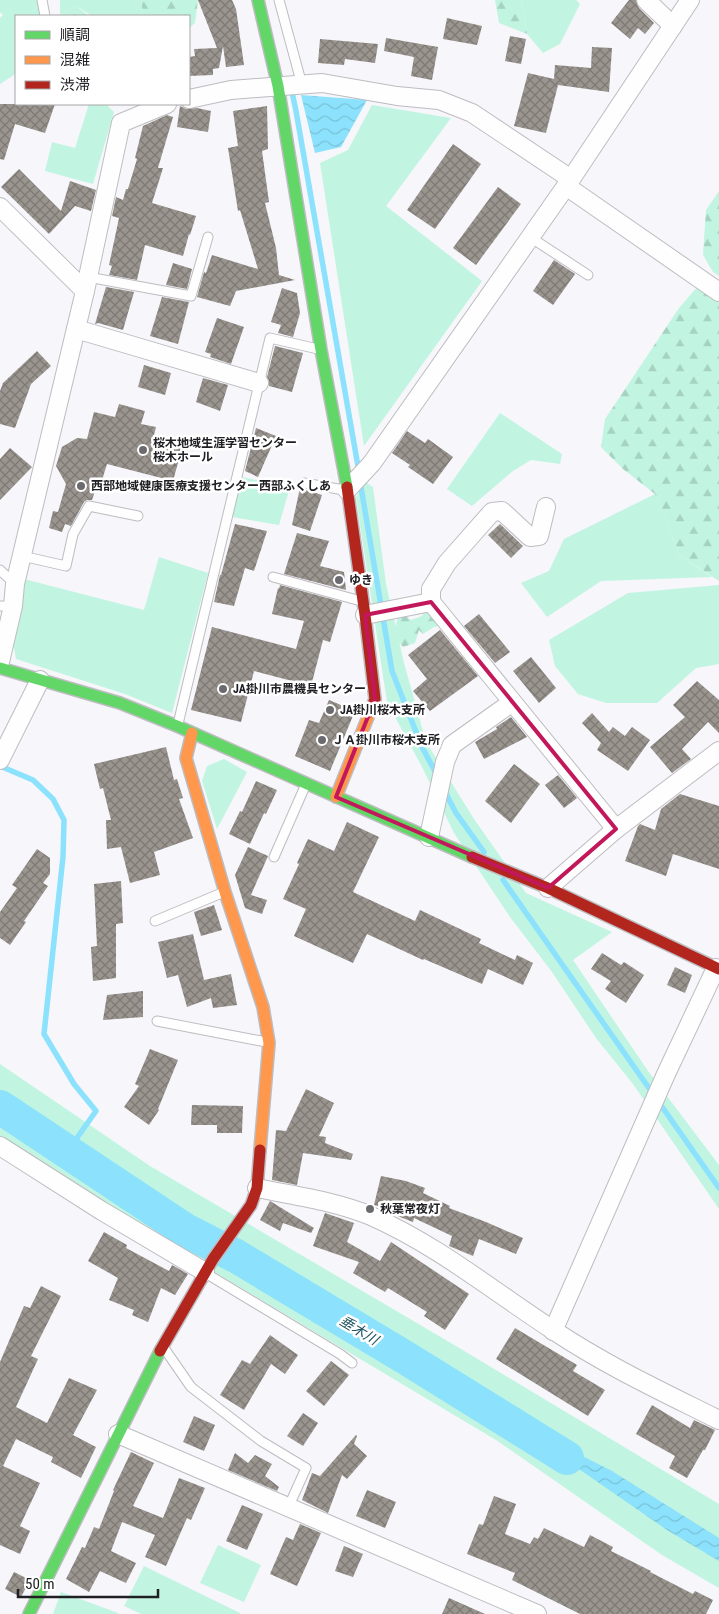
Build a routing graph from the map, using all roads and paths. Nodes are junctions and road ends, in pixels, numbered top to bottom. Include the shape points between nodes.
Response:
1 (42, 0) edge
2 (258, 0) edge
3 (279, 0) edge
4 (646, 0) edge
5 (690, 0) edge
6 (45, 15) edge
7 (673, 26) junction
8 (302, 85) junction
9 (280, 86) junction
10 (190, 98) edge
11 (165, 105) edge
12 (569, 183) junction
13 (0, 207) edge
14 (208, 237) dead end
15 (530, 237) junction
16 (588, 275) dead end
17 (87, 284) junction
18 (719, 292) edge
19 (76, 329) junction
20 (321, 350) junction
21 (259, 382) junction
22 (304, 484) dead end
23 (347, 490) junction
24 (546, 507) dead end
25 (138, 516) dead end
26 (22, 556) junction
27 (0, 570) edge
28 (273, 577) dead end
29 (15, 584) junction
30 (431, 602) junction
31 (6, 606) edge
32 (366, 610) junction
33 (0, 662) edge
34 (0, 668) edge
35 (40, 680) junction
36 (511, 703) junction
37 (178, 726) junction
38 (192, 733) junction
39 (719, 751) edge
40 (2, 757) edge
41 (306, 783) junction
42 (336, 797) junction
43 (616, 829) junction
44 (429, 837) junction
45 (274, 857) dead end
46 (548, 888) junction
47 (225, 892) junction
48 (155, 921) dead end
49 (717, 969) edge
50 (157, 1021) dead end
51 (269, 1043) junction
52 (0, 1146) edge
53 (257, 1188) junction
54 (209, 1266) junction
55 (553, 1331) junction
56 (162, 1345) junction
57 (352, 1363) dead end
58 (719, 1420) edge
59 (118, 1434) junction
60 (288, 1508) junction
61 (29, 1614) edge
62 (537, 1614) edge

1 - 6 lane
2 - 9 street
3 - 8 lane
4 - 7 street
5 - 7 street
7 - 12 street
8 - 9 street
8 - 12 street via 322,83 439,100 472,113
9 - 10 street
9 - 20 street
11 - 17 street via 121,123
12 - 15 street
12 - 18 street
13 - 17 street
14 - 17 lane via 190,296
15 - 16 lane
15 - 23 street via 372,462
17 - 19 street
19 - 21 street
19 - 26 street
20 - 21 lane via 270,338
20 - 23 street
21 - 37 lane
22 - 23 lane
23 - 32 street
24 - 30 street via 539,536 530,537 502,511 492,512 447,563 431,589
25 - 26 lane via 89,506 74,534 66,566
26 - 29 street
27 - 29 lane
28 - 32 lane
29 - 31 street
30 - 32 street via 394,610
30 - 36 street
31 - 33 street
32 - 42 street via 375,699
34 - 35 street
35 - 37 street via 120,703
35 - 40 street
36 - 43 street
36 - 44 street via 452,745
37 - 38 street
38 - 41 street
38 - 47 street via 186,758
39 - 43 street
41 - 42 street
41 - 45 lane
42 - 44 street
43 - 46 street
44 - 46 street
46 - 49 street
47 - 48 lane
47 - 51 street via 264,1007
49 - 55 street via 661,1084
50 - 51 lane
51 - 53 street
52 - 54 street via 102,1211
53 - 54 street via 250,1205
53 - 55 street via 371,1216 441,1253
54 - 56 street
54 - 57 lane
55 - 58 street via 606,1363
56 - 59 street
56 - 60 lane via 191,1387 261,1441 306,1468
59 - 60 street
59 - 61 street
60 - 62 street

